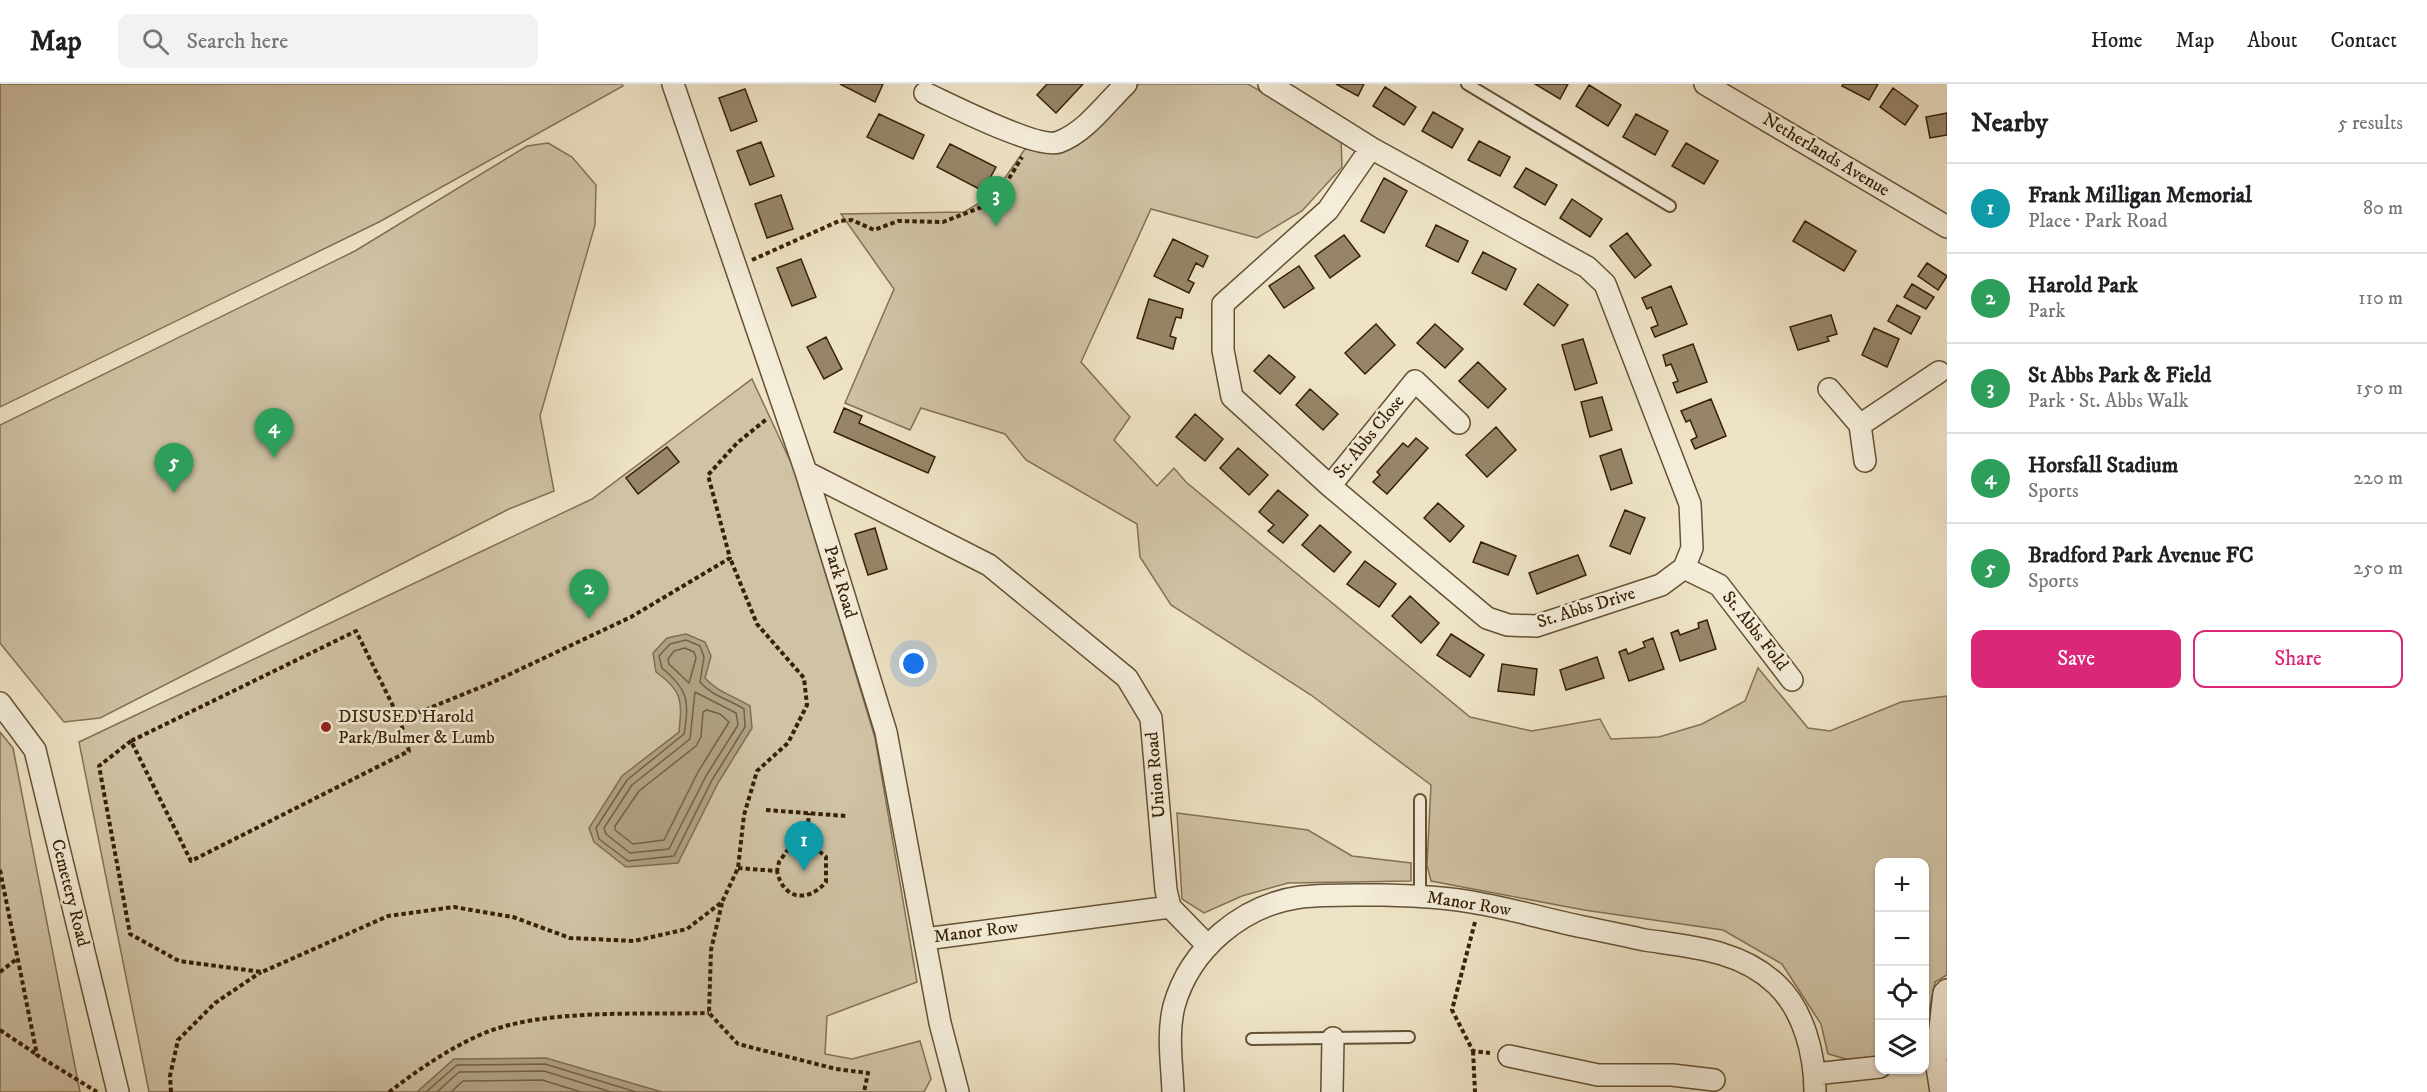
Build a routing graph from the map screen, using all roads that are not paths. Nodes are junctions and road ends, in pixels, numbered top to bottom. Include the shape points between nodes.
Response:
1 (673, 84) edge
2 (1126, 84) edge
3 (1467, 84) edge
4 (1705, 84) edge
5 (1278, 86) edge
6 (925, 93) dead end
7 (1371, 148) junction
8 (1670, 206) dead end
9 (1947, 227) edge
10 (1944, 370) edge
11 (1829, 389) dead end
12 (1460, 423) dead end
13 (1860, 425) junction
14 (1865, 461) dead end
15 (806, 472) junction
16 (1330, 486) junction
17 (1684, 568) junction
18 (1792, 680) dead end
19 (0, 703) edge
20 (1420, 800) dead end
21 (1420, 896) junction
22 (1170, 907) junction
23 (925, 939) junction
24 (1208, 946) junction
25 (1947, 990) edge
26 (1409, 1037) dead end
27 (1333, 1038) junction
28 (1252, 1039) dead end
29 (1509, 1056) road end
30 (1936, 1060) edge
31 (1875, 1068) edge
32 (1714, 1080) dead end
33 (1815, 1083) edge
34 (1598, 1084) edge
35 (118, 1092) edge
36 (958, 1092) edge
37 (1173, 1092) edge
38 (1332, 1092) edge
39 (1941, 1092) edge

1 - 15 street, Park Road
2 - 6 street via 1081,129 1058,143 1031,140
3 - 8 lane
4 - 9 street, Netherlands Avenue
5 - 7 street
7 - 16 street, St. Abbs Drive via 1328,210 1223,304 1223,350 1232,397
7 - 17 street via 1587,267 1605,284 1690,504 1692,548
10 - 13 street
11 - 13 street
12 - 16 street, St. Abbs Close via 1412,377
13 - 14 street
15 - 22 street, Union Road via 989,565 1127,678 1151,718
15 - 23 street, Park Road via 886,732
16 - 17 street, St. Abbs Drive via 1487,618 1508,625 1536,626 1661,585
17 - 18 street, St. Abbs Fold via 1719,585
19 - 35 street, Cemetery Road via 35,750
20 - 21 lane
21 - 24 street, Manor Row via 1300,897 1264,907 1234,923
21 - 33 street, Manor Row via 1480,903 1740,959 1776,984 1796,1011
22 - 23 street, Manor Row
22 - 24 street
23 - 36 street, Park Road via 940,1023
24 - 37 street via 1182,982 1174,1008 1170,1033
25 - 30 street
26 - 27 lane
27 - 28 lane
27 - 38 street
29 - 34 street
30 - 39 street
31 - 33 street
32 - 34 street via 1672,1075

